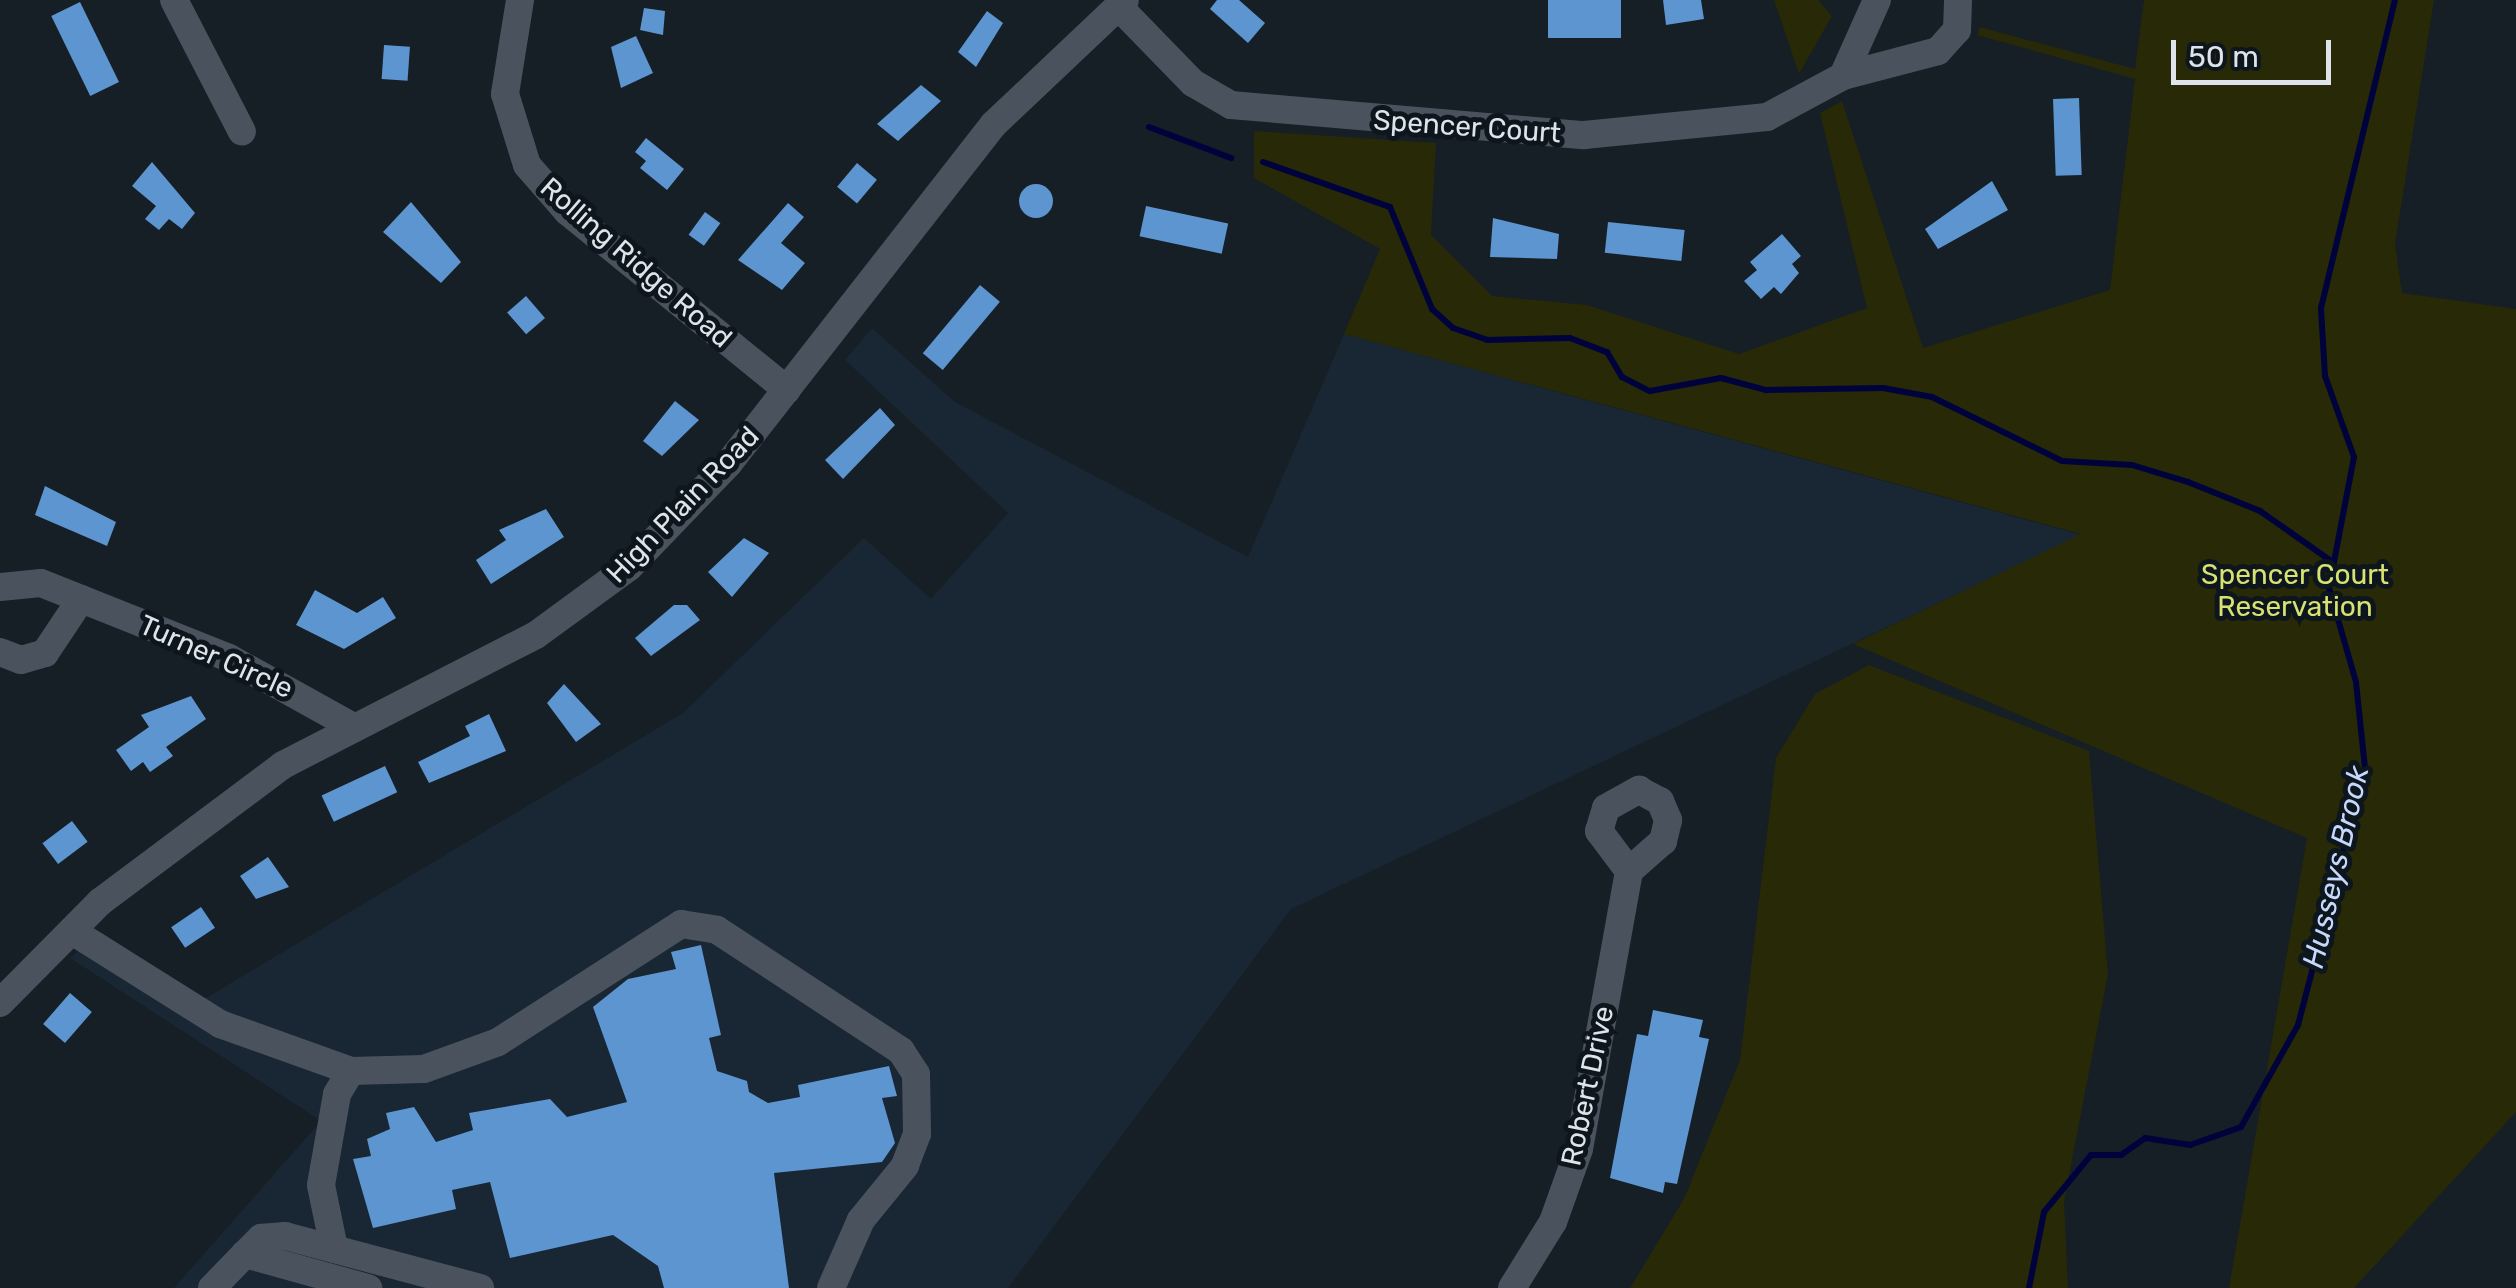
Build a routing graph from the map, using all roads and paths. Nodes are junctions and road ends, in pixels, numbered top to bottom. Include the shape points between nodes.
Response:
1 (174, 0) edge
2 (520, 0) edge
3 (1876, 0) edge
4 (1958, 0) edge
5 (1122, 4) edge
6 (1843, 76) junction
7 (242, 132) dead end
8 (788, 390) junction
9 (0, 587) edge
10 (81, 599) junction
11 (0, 652) edge
12 (348, 724) junction
13 (1628, 871) dead end
14 (72, 931) junction
15 (0, 1002) edge
16 (350, 1071) junction
17 (334, 1248) junction
18 (245, 1254) junction
19 (212, 1288) edge
20 (368, 1288) edge
21 (480, 1288) edge
22 (831, 1288) edge
23 (1512, 1288) edge

1 - 7 street
2 - 8 street, Rolling Ridge Road via 505,94 527,166 580,222
3 - 6 street
4 - 6 street, Spencer Court via 1957,30 1938,51
5 - 6 street, Spencer Court via 1204,92 1270,114 1615,133 1768,117
5 - 8 street, High Plain Road via 994,124
8 - 12 street, High Plain Road via 607,586 536,635
9 - 10 street, Turner Circle via 25,579
10 - 11 street via 45,653 21,660
10 - 12 street, Turner Circle via 242,664
12 - 14 street, High Plain Road
13 - 23 street, Robert Drive via 1579,1149 1552,1222
14 - 15 street, High Plain Road
14 - 16 street via 220,1024
16 - 17 street via 337,1094 320,1185
16 - 22 street via 424,1069 498,1042 682,924 717,930 902,1051 916,1074 917,1134 905,1166 861,1220
17 - 18 street via 273,1237
17 - 21 street
18 - 19 street
18 - 20 street

